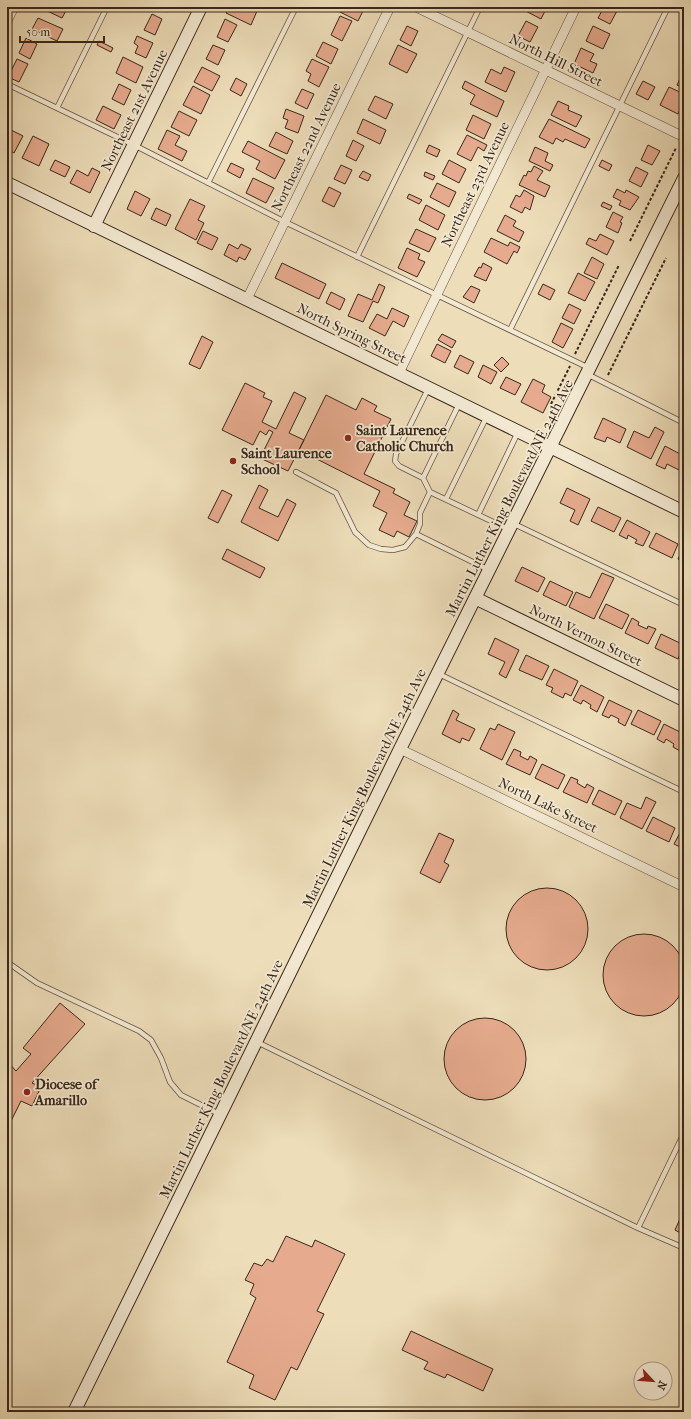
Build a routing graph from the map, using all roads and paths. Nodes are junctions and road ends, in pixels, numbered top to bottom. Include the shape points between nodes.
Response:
1 (14, 7) edge
2 (107, 7) edge
3 (201, 7) edge
4 (296, 7) edge
5 (390, 7) edge
6 (416, 7) edge
7 (480, 7) edge
8 (576, 7) edge
9 (668, 7) edge
10 (7, 21) edge
11 (468, 32) junction
12 (545, 71) junction
13 (7, 84) edge
14 (619, 107) junction
15 (57, 108) junction
16 (684, 137) edge
17 (134, 145) junction
18 (676, 148) dead end
19 (684, 178) edge
20 (7, 183) edge
21 (208, 183) junction
22 (284, 222) junction
23 (94, 226) junction
24 (630, 241) dead end
25 (357, 257) junction
26 (666, 258) dead end
27 (618, 265) dead end
28 (437, 295) junction
29 (247, 299) junction
30 (510, 330) junction
31 (572, 360) junction
32 (589, 372) junction
33 (399, 373) junction
34 (604, 383) junction
35 (429, 388) junction
36 (460, 403) junction
37 (551, 404) dead end
38 (487, 416) junction
39 (684, 423) edge
40 (518, 432) junction
41 (550, 447) junction
42 (296, 472) dead end
43 (423, 478) junction
44 (430, 492) junction
45 (446, 499) junction
46 (684, 512) edge
47 (478, 515) junction
48 (511, 526) junction
49 (416, 534) junction
50 (489, 570) junction
51 (475, 598) junction
52 (684, 605) edge
53 (438, 673) junction
54 (684, 700) edge
55 (400, 749) junction
56 (684, 792) edge
57 (684, 887) edge
58 (7, 962) edge
59 (256, 1042) junction
60 (220, 1114) junction
61 (684, 1134) edge
62 (638, 1228) junction
63 (684, 1248) edge
64 (74, 1412) edge

1 - 10 street
2 - 15 lane
3 - 17 main road, Northeast 21st Avenue
4 - 21 lane
5 - 22 street, Northeast 22nd Avenue
6 - 11 street, North Hill Street
7 - 11 lane
8 - 12 street, Northeast 23rd Avenue
9 - 14 lane
11 - 12 street, North Hill Street
11 - 25 lane
12 - 14 street, North Hill Street
12 - 28 street, Northeast 23rd Avenue
13 - 15 lane
14 - 16 street, North Hill Street
14 - 30 lane
15 - 17 lane
17 - 21 lane
17 - 23 main road, Northeast 21st Avenue
18 - 24 path
19 - 32 main road, Martin Luther King Boulevard/NE 24th Ave
20 - 23 main road, North Spring Street
21 - 22 lane
22 - 25 lane
22 - 29 street, Northeast 22nd Avenue
23 - 29 main road, North Spring Street
25 - 28 lane
26 - 34 path
27 - 31 path
28 - 30 lane
28 - 33 street, Northeast 23rd Avenue
29 - 33 main road, North Spring Street
30 - 31 lane
31 - 32 lane
31 - 37 path
32 - 34 lane
32 - 41 main road, Martin Luther King Boulevard/NE 24th Ave
33 - 35 main road, North Spring Street
34 - 39 lane
35 - 36 main road, North Spring Street
35 - 43 lane via 396,454 395,461 399,466
36 - 38 main road, North Spring Street
36 - 43 lane
38 - 40 main road, North Spring Street
38 - 45 lane
40 - 41 main road, North Spring Street
40 - 47 lane
41 - 46 main road, North Spring Street
41 - 48 main road, Martin Luther King Boulevard/NE 24th Ave
42 - 49 lane via 336,493 355,532 369,544 393,550 405,546
43 - 44 lane
44 - 45 lane
44 - 49 lane via 420,513 420,524
45 - 47 lane
47 - 48 lane
48 - 50 main road, Martin Luther King Boulevard/NE 24th Ave
48 - 52 lane
49 - 50 lane
50 - 51 main road, Martin Luther King Boulevard/NE 24th Ave
51 - 53 main road, Martin Luther King Boulevard/NE 24th Ave
51 - 54 main road, North Vernon Street
53 - 55 main road, Martin Luther King Boulevard/NE 24th Ave
53 - 56 lane
55 - 57 street, North Lake Street
55 - 59 main road, Martin Luther King Boulevard/NE 24th Ave
58 - 60 lane via 37,983 139,1031 151,1040 170,1082 181,1095
59 - 60 main road, Martin Luther King Boulevard/NE 24th Ave
59 - 62 lane
60 - 64 main road, Martin Luther King Boulevard/NE 24th Ave
61 - 62 lane
62 - 63 lane

